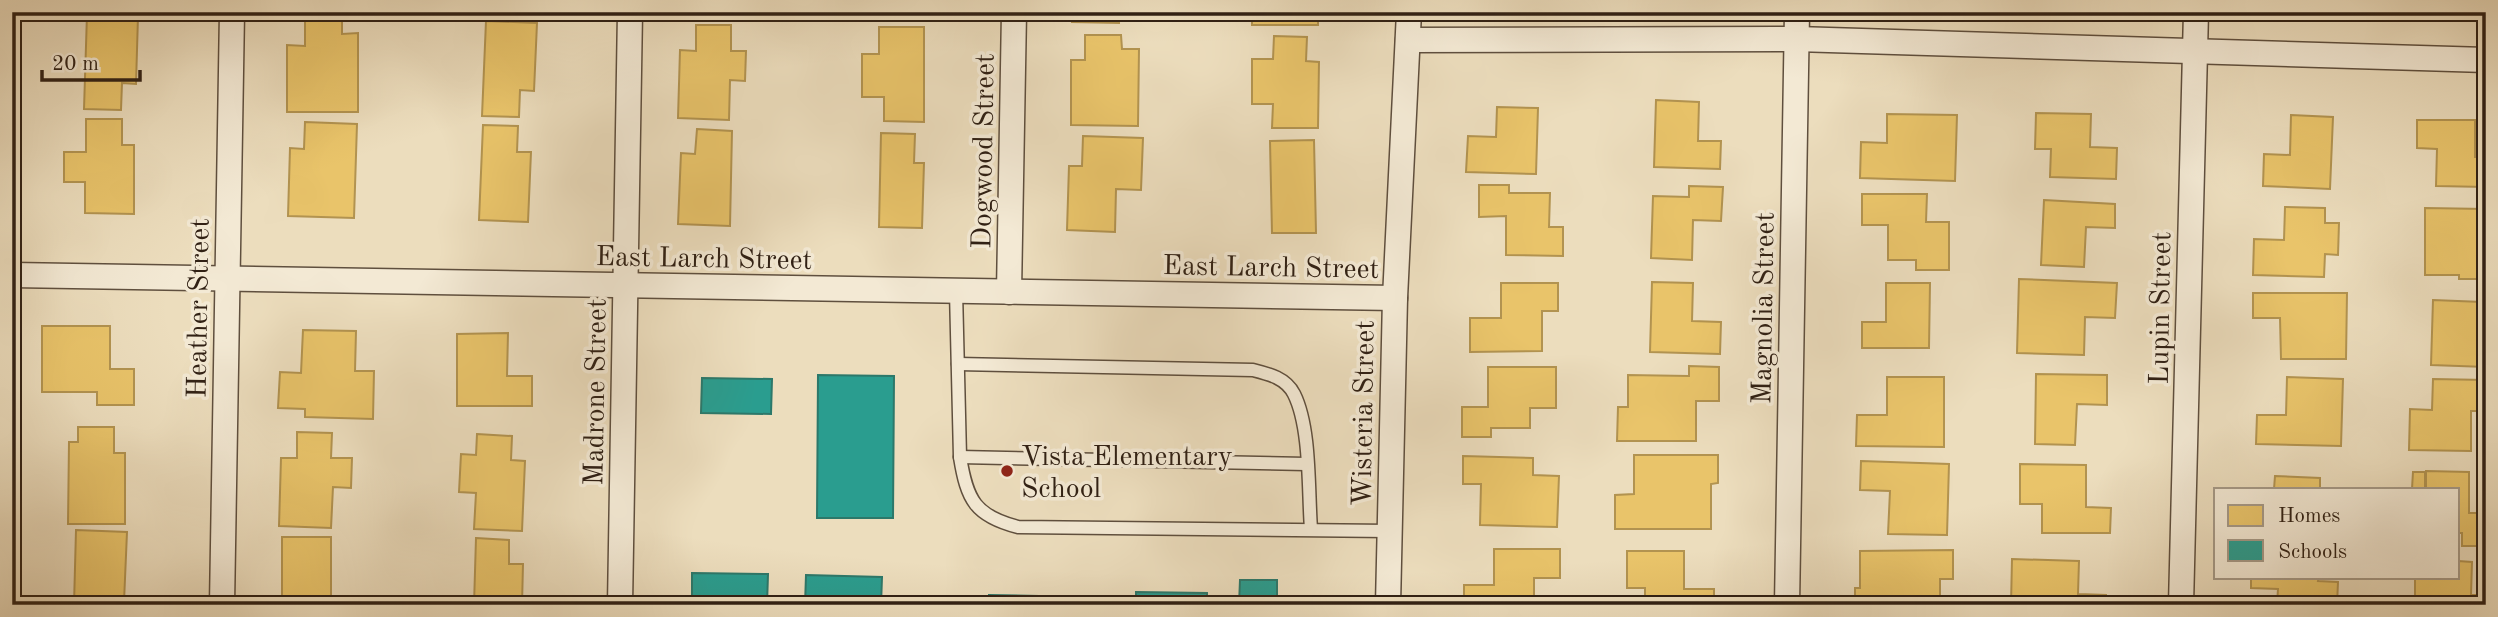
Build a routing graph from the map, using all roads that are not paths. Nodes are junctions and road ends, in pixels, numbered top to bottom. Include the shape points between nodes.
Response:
1 (232, 12) edge
2 (630, 12) edge
3 (1014, 12) edge
4 (1409, 12) edge
5 (1797, 12) edge
6 (2196, 12) edge
7 (1796, 39) junction
8 (1408, 40) junction
9 (2195, 50) junction
10 (2486, 60) edge
11 (12, 275) edge
12 (227, 279) junction
13 (625, 285) junction
14 (956, 291) junction
15 (1009, 292) junction
16 (1395, 298) junction
17 (958, 364) junction
18 (960, 457) junction
19 (1306, 464) junction
20 (1311, 529) junction
21 (1390, 531) junction
22 (222, 605) edge
23 (620, 605) edge
24 (1388, 605) edge
25 (1787, 605) edge
26 (2181, 605) edge

1 - 12 street, Heather Street
2 - 13 street, Madrone Street
3 - 15 street, Dogwood Street
4 - 8 street, Wisteria Street
5 - 7 street, Magnolia Street
6 - 9 street, Lupin Street
7 - 8 street
7 - 9 street
7 - 25 street, Magnolia Street
8 - 16 street, Wisteria Street
9 - 10 street
9 - 26 street, Lupin Street
11 - 12 street, East Larch Street
12 - 13 street, East Larch Street
12 - 22 street, Heather Street
13 - 14 street, East Larch Street
13 - 23 street, Madrone Street
14 - 15 street, East Larch Street
14 - 17 lane
15 - 16 street, East Larch Street
16 - 21 street, Wisteria Street
17 - 18 lane
17 - 19 lane via 1253,370 1276,375 1293,392 1302,419
18 - 19 lane
18 - 20 lane via 975,507 993,520 1018,527
19 - 20 lane
20 - 21 lane
21 - 24 street, Wisteria Street

